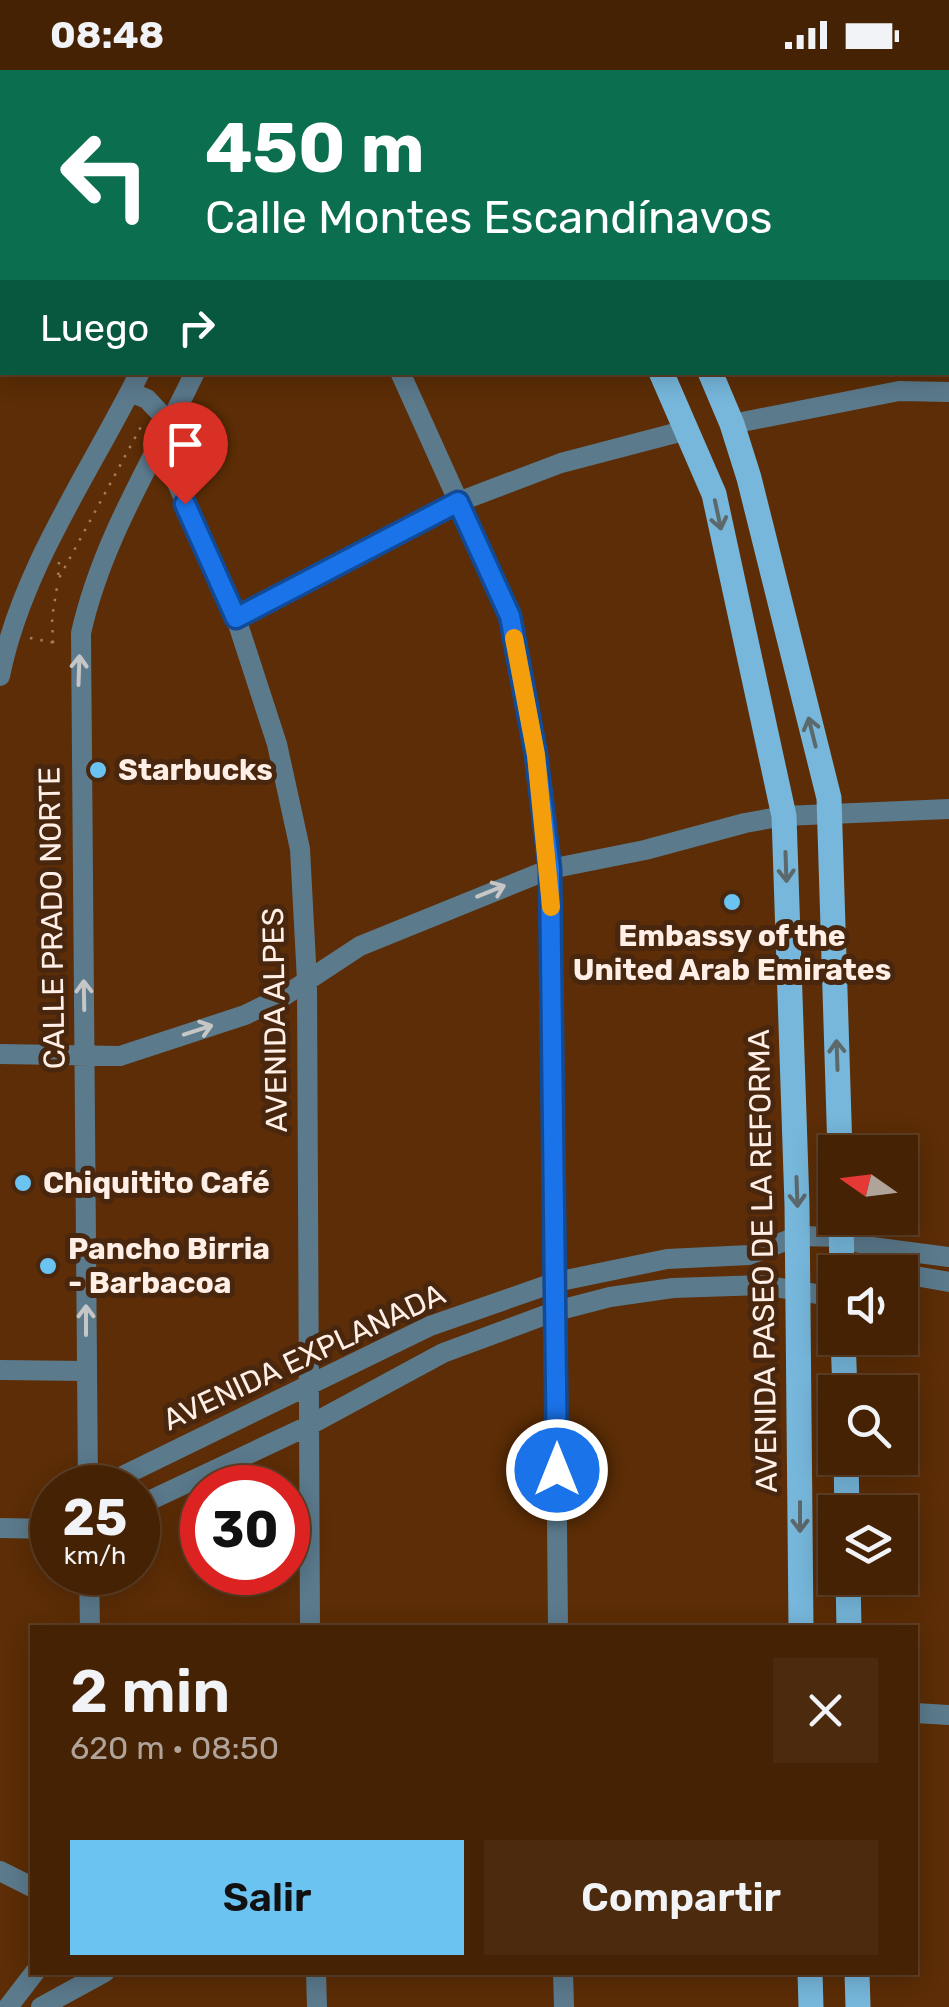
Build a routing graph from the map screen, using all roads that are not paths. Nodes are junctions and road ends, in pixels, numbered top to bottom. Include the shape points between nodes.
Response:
1 (193, 375) edge
2 (401, 375) edge
3 (701, 375) edge
4 (712, 375) edge
5 (135, 382) edge
6 (665, 382) edge
7 (949, 392) edge
8 (732, 424) junction
9 (158, 429) junction
10 (687, 430) junction
11 (742, 455) junction
12 (702, 466) junction
13 (458, 502) junction
14 (236, 618) junction
15 (0, 676) edge
16 (949, 810) edge
17 (830, 812) junction
18 (784, 816) junction
19 (550, 869) junction
20 (306, 981) junction
21 (0, 1054) edge
22 (84, 1056) junction
23 (840, 1135) edge
24 (818, 1232) edge
25 (854, 1235) edge
26 (798, 1236) junction
27 (949, 1257) edge
28 (918, 1277) edge
29 (556, 1282) junction
30 (949, 1282) edge
31 (799, 1292) junction
32 (818, 1295) edge
33 (556, 1311) junction
34 (0, 1370) edge
35 (86, 1371) junction
36 (308, 1386) junction
37 (308, 1426) junction
38 (88, 1465) edge
39 (145, 1465) edge
40 (160, 1496) edge
41 (0, 1528) edge
42 (30, 1528) edge
43 (89, 1595) edge
44 (848, 1595) edge
45 (90, 1625) edge
46 (310, 1625) edge
47 (558, 1625) edge
48 (802, 1625) edge
49 (849, 1625) edge
50 (918, 1713) edge
51 (949, 1714) edge
52 (0, 1871) edge
53 (30, 1885) edge
54 (32, 1975) edge
55 (101, 1975) edge
56 (316, 1975) edge
57 (563, 1975) edge
58 (810, 1975) edge
59 (858, 1975) edge
60 (8, 2007) edge
61 (42, 2007) edge
62 (317, 2007) edge
63 (564, 2007) edge
64 (811, 2007) edge
65 (858, 2007) edge

1 - 9 street, CALLE PRADO NORTE
2 - 13 street
3 - 6 main road
4 - 8 main road
5 - 9 street via 163,416
5 - 15 street via 34,574 9,633
6 - 10 main road, AVENIDA PASEO DE LA REFORMA
7 - 8 street via 899,391
8 - 11 main road
9 - 14 street, AVENIDA ALPES
22 -> 9 street, CALLE PRADO NORTE via 80,648 91,587
10 - 12 main road, AVENIDA PASEO DE LA REFORMA
10 - 13 street via 561,464
11 - 12 main road
17 -> 11 main road
12 -> 18 main road, AVENIDA PASEO DE LA REFORMA via 714,494
13 - 14 street
13 - 19 street via 510,616
14 - 20 street, AVENIDA ALPES via 277,744 300,850
16 - 17 street
17 - 18 street
23 -> 17 main road
18 - 19 street
18 -> 26 main road, AVENIDA PASEO DE LA REFORMA
20 -> 19 street via 360,946
19 - 29 street
22 -> 20 street via 120,1056 245,1014
20 - 36 street, AVENIDA ALPES
21 - 22 street
35 -> 22 street, CALLE PRADO NORTE
24 - 26 street, AVENIDA EXPLANADA
25 - 27 street, AVENIDA EXPLANADA via 872,1247
26 - 29 street, AVENIDA EXPLANADA via 749,1255 667,1259
26 - 31 main road, AVENIDA PASEO DE LA REFORMA
28 - 30 street
29 - 33 street
29 - 36 street, AVENIDA EXPLANADA via 430,1326
31 - 32 street, AVENIDA EXPLANADA
31 - 33 street, AVENIDA EXPLANADA via 762,1285 673,1288
31 -> 48 main road, AVENIDA PASEO DE LA REFORMA
33 - 37 street, AVENIDA EXPLANADA via 443,1353
33 - 47 street
34 - 35 street
35 - 38 street, CALLE PRADO NORTE
36 - 37 street, AVENIDA ALPES
36 - 39 street, AVENIDA EXPLANADA
37 - 40 street, AVENIDA EXPLANADA
37 - 46 street, AVENIDA ALPES
41 - 42 street
43 - 45 street
44 - 49 main road
50 - 51 street
52 - 53 street
54 - 60 street
55 - 61 street
56 - 62 street
57 - 63 street
58 - 64 main road
59 - 65 main road

